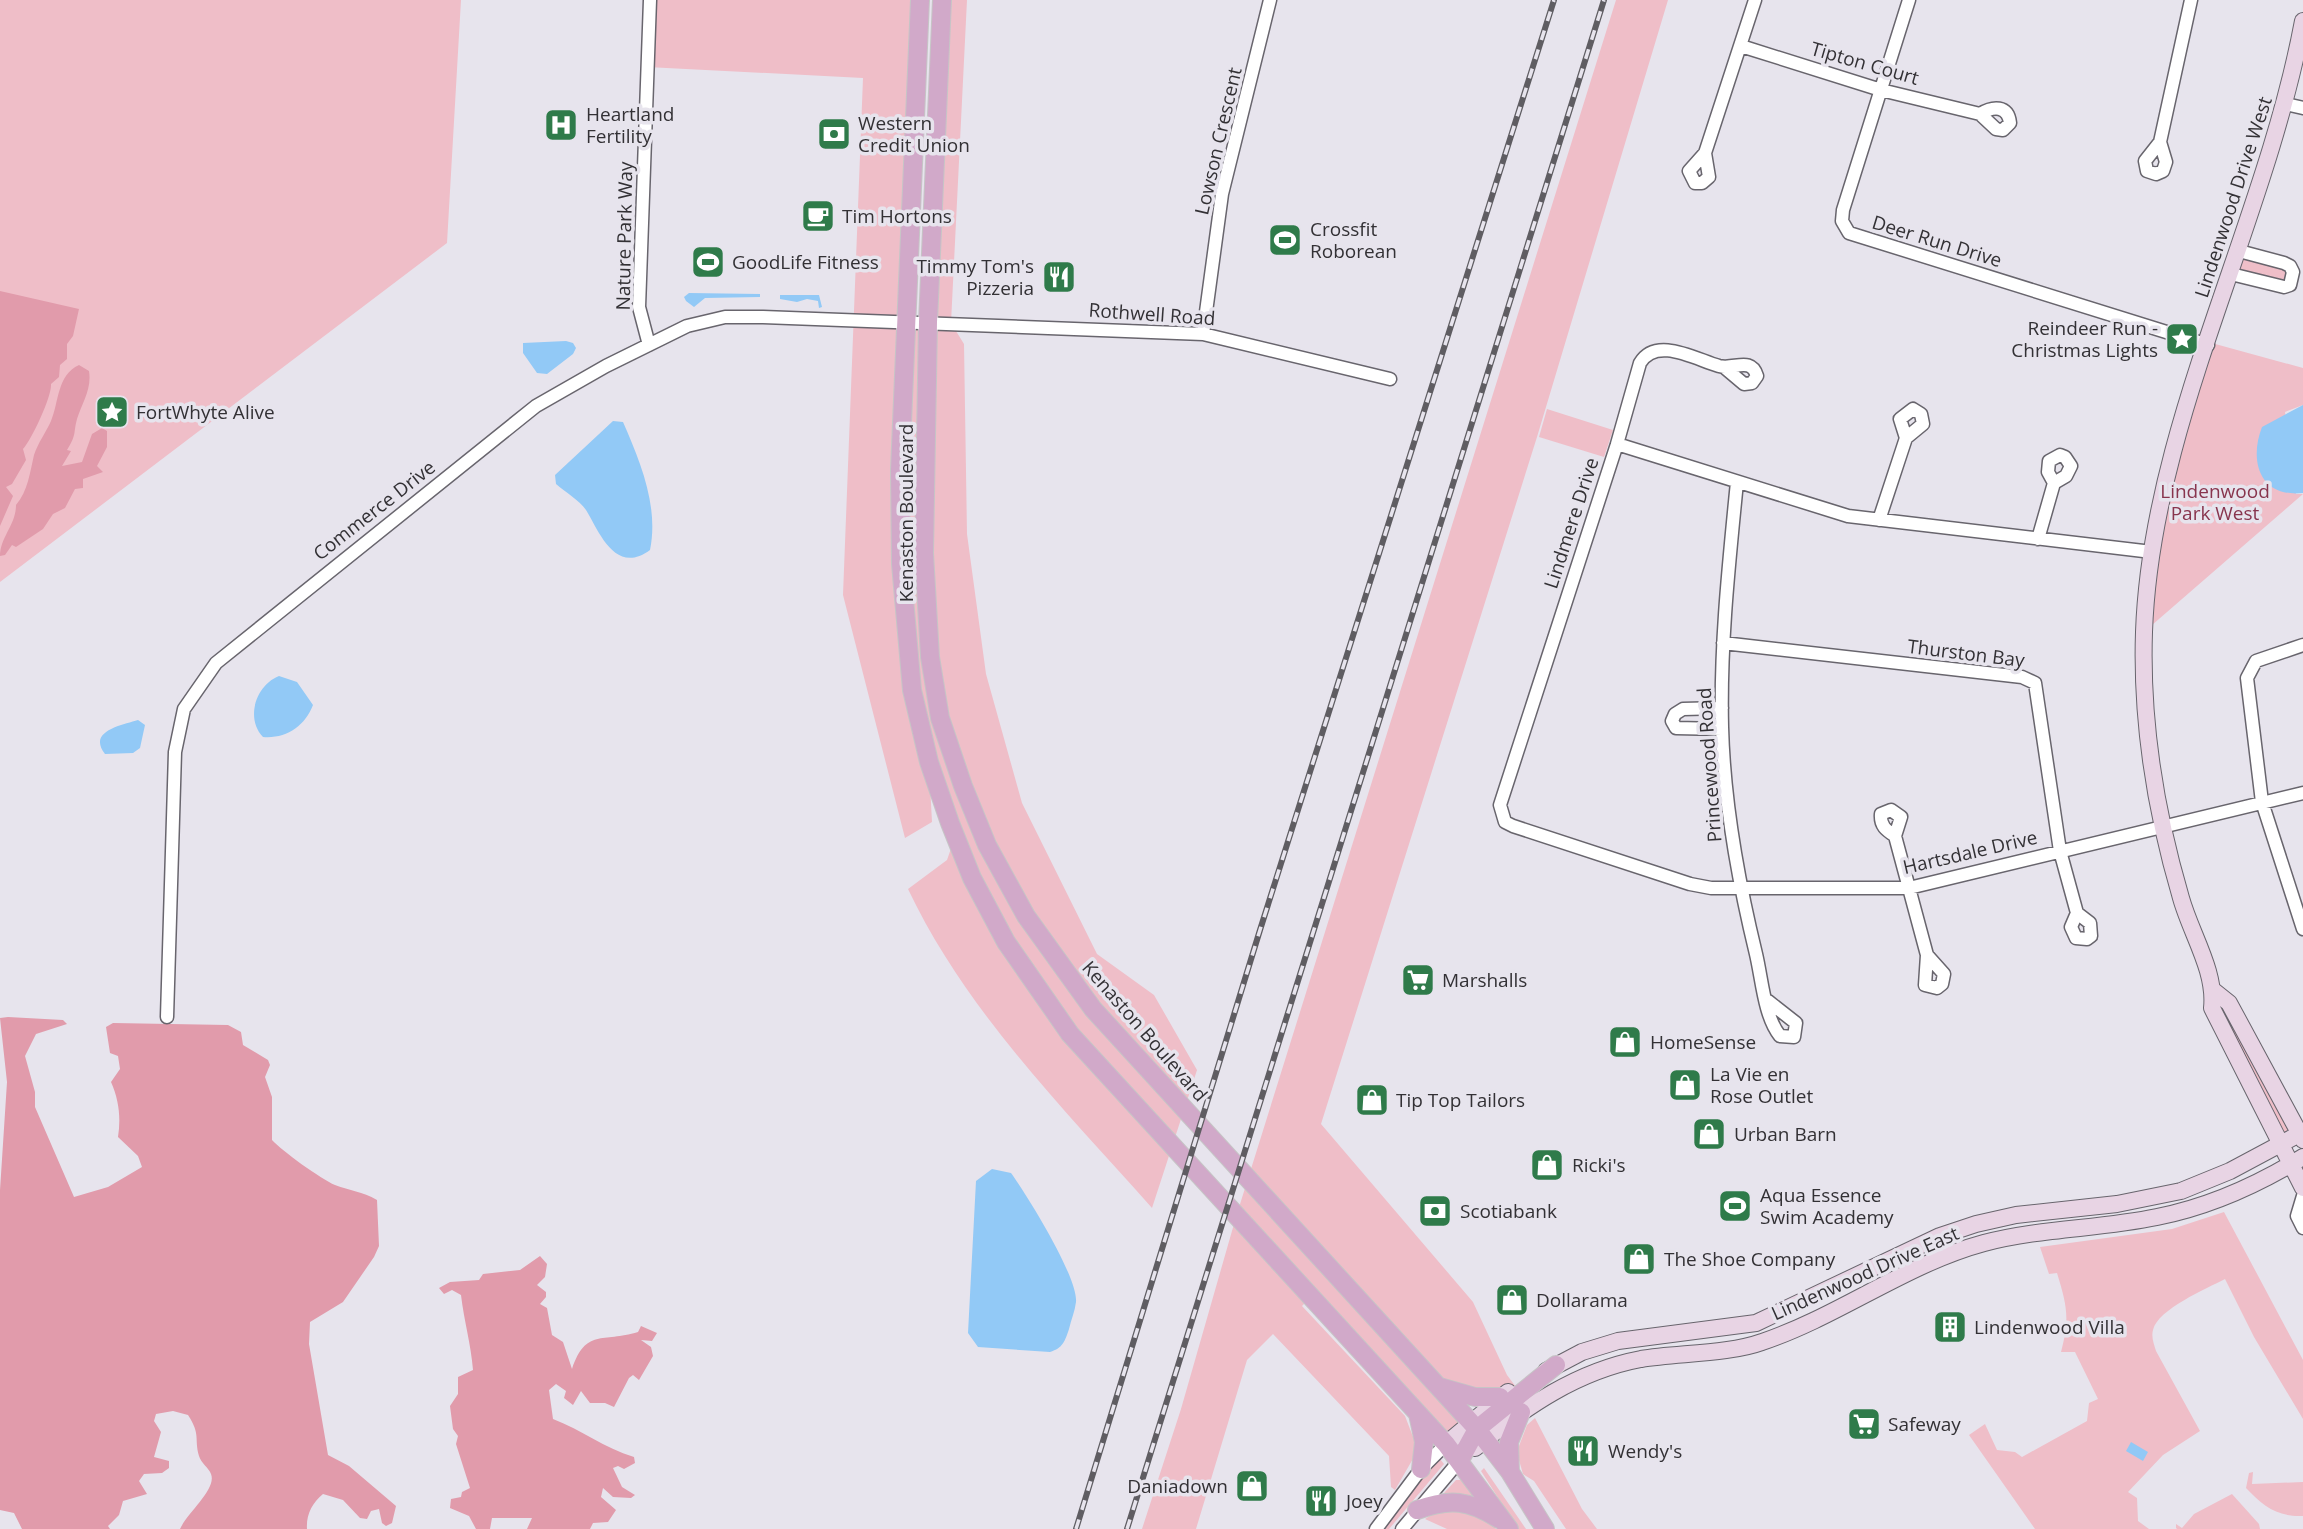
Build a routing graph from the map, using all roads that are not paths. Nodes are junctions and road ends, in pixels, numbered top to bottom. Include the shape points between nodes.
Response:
1 (650, 0) edge
2 (920, 0) edge
3 (942, 0) edge
4 (1270, 0) edge
5 (1755, 0) edge
6 (1909, 0) edge
7 (2191, 0) edge
8 (2303, 21) edge
9 (1741, 46) junction
10 (2298, 69) edge
11 (1881, 90) junction
12 (2286, 104) junction
13 (2303, 108) edge
14 (1980, 114) dead end
15 (2160, 142) dead end
16 (1705, 153) dead end
17 (2239, 251) junction
18 (2231, 274) junction
19 (907, 321) junction
20 (928, 322) junction
21 (1203, 334) junction
22 (649, 345) junction
23 (2208, 345) junction
24 (1725, 368) dead end
25 (1390, 379) dead end
26 (1906, 438) dead end
27 (1616, 444) junction
28 (1737, 482) junction
29 (2054, 483) dead end
30 (1879, 520) junction
31 (2038, 539) junction
32 (2152, 552) junction
33 (1723, 643) junction
34 (2303, 645) edge
35 (1722, 708) junction
36 (1722, 729) junction
37 (2303, 793) edge
38 (2262, 802) junction
39 (2163, 827) junction
40 (1895, 836) dead end
41 (2060, 851) junction
42 (1740, 886) junction
43 (1909, 888) junction
44 (2077, 913) dead end
45 (2303, 929) edge
46 (1927, 955) dead end
47 (2214, 991) junction
48 (1768, 1001) dead end
49 (167, 1017) dead end
50 (2302, 1136) edge
51 (2280, 1146) junction
52 (2297, 1160) edge
53 (2303, 1188) edge
54 (2303, 1196) edge
55 (2303, 1228) edge
56 (1556, 1365) junction
57 (1440, 1387) junction
58 (1500, 1397) junction
59 (1521, 1412) junction
60 (1418, 1414) junction
61 (1478, 1430) junction
62 (1446, 1444) junction
63 (1460, 1460) junction
64 (1421, 1469) junction
65 (1510, 1472) junction
66 (1417, 1510) junction
67 (1508, 1526) edge
68 (1376, 1529) edge
69 (1402, 1529) edge
70 (1545, 1529) edge

1 - 22 street, Nature Park Way via 639,307
2 - 19 main road, Kenaston Boulevard
3 - 20 main road, Kenaston Boulevard
4 - 21 street, Lowson Crescent via 1222,194
5 - 9 street
6 - 11 street, Deer Run Drive
7 - 15 street
8 - 10 street, Lindenwood Drive West
9 - 11 street, Tipton Court
9 - 16 street
10 - 12 street, Lindenwood Drive West
11 - 14 street, Tipton Court
11 - 23 street, Deer Run Drive via 1843,211 1842,221 1849,233
12 - 13 street
12 - 17 street, Lindenwood Drive West
17 - 18 street, Lindenwood Drive West
17 - 18 street via 2284,262 2293,279 2290,285 2277,287
18 - 23 street, Lindenwood Drive West
19 - 20 street, Rothwell Road
19 - 22 street, Commerce Drive via 724,317 687,326
19 - 60 main road, Kenaston Boulevard via 901,564 912,690 929,762 971,878 1006,942 1070,1034
20 - 21 street, Rothwell Road
20 - 57 main road, Kenaston Boulevard via 924,553 930,657 940,718 988,845 1026,916 1093,1009
21 - 25 street, Rothwell Road
22 - 49 street, Commerce Drive via 536,406 245,638 216,663 195,692 184,709 175,752
23 - 32 street, Lindenwood Drive West via 2168,467
24 - 27 street via 1658,348 1647,352
26 - 30 street
27 - 28 street, Lindmere Drive
27 - 42 street, Lindmere Drive via 1500,814 1513,826 1690,884
28 - 30 street, Lindmere Drive via 1848,516
28 - 33 street, Princewood Road
29 - 31 street
30 - 31 street, Lindmere Drive
31 - 32 street, Lindmere Drive
32 - 39 street, Lindenwood Drive West via 2144,632 2146,718
33 - 35 street, Princewood Road
33 - 41 street, Thurston Bay via 2029,679 2038,687 2044,759
34 - 38 street via 2256,661 2248,672
35 - 36 street, Princewood Road
35 - 36 street via 1683,709 1672,721 1684,730
36 - 42 street, Princewood Road
37 - 38 street, Hartsdale Drive
38 - 39 street, Hartsdale Drive
38 - 45 street
39 - 41 street, Hartsdale Drive
39 - 47 street, Lindenwood Drive West via 2181,900
40 - 43 street
41 - 43 street, Hartsdale Drive
41 - 44 street, Thurston Bay
42 - 43 street, Hartsdale Drive
42 - 48 street, Princewood Road
43 - 46 street
47 - 50 street, Lindenwood Drive West via 2229,1003
47 - 51 street, Lindenwood Drive West via 2212,1008
50 - 51 street, Lindenwood Drive East
51 - 52 street, Lindenwood Drive West
51 - 56 street, Lindenwood Drive East via 2181,1191 2117,1204 2016,1215 1958,1229 1756,1323 1619,1341
52 - 53 street, Lindenwood Drive West
52 - 59 street, Lindenwood Drive East via 2214,1201 2178,1212 1984,1243 1946,1256 1760,1343 1639,1360 1602,1370 1566,1384
54 - 55 street via 2297,1216
56 - 58 street, Lindenwood Drive East
56 - 61 main road
57 - 58 main road
57 - 61 main road, Kenaston Boulevard
58 - 61 street, Lindenwood Drive East
59 - 61 street, Lindenwood Drive East
59 - 65 main road via 1509,1442
60 - 62 main road, Kenaston Boulevard
60 - 64 main road via 1424,1442
61 - 62 street, Lindenwood Drive East
61 - 63 main road
61 - 65 main road, Kenaston Boulevard
62 - 63 main road, Kenaston Boulevard
62 - 64 street
63 - 66 street
63 - 67 main road, Kenaston Boulevard
64 - 68 street
65 - 70 main road, Kenaston Boulevard
66 - 67 main road via 1458,1500
66 - 69 street

